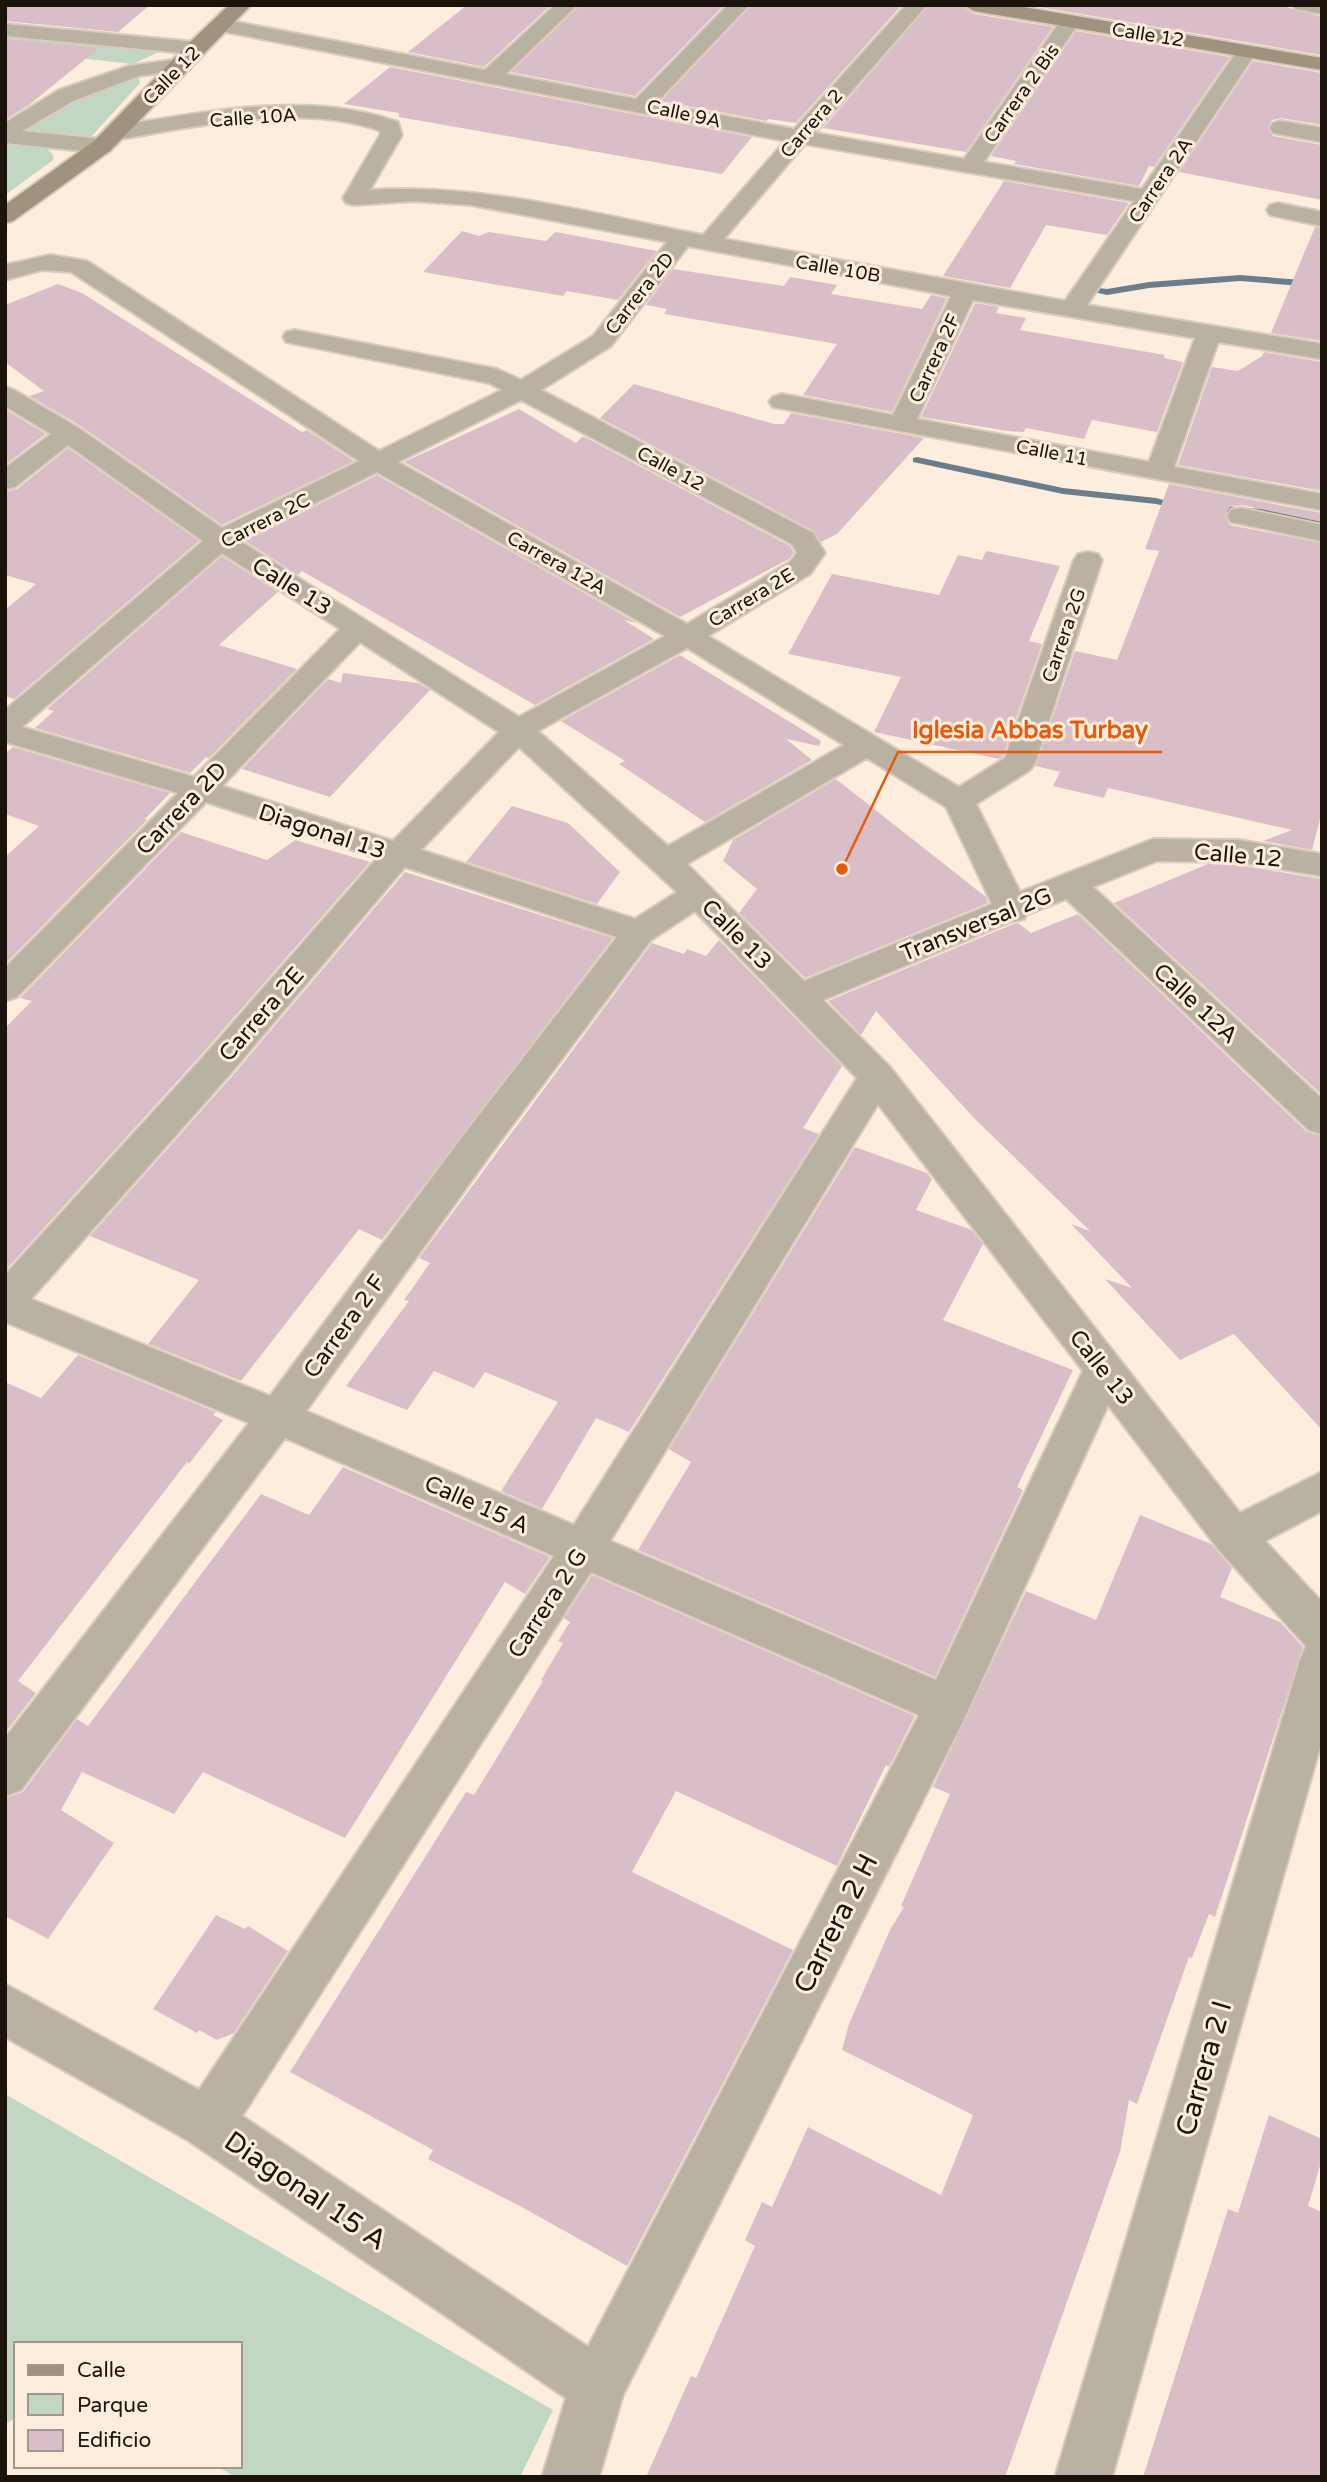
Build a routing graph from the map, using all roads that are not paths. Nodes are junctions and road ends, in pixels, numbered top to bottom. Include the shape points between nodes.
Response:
1 (241, 5) edge
2 (567, 5) edge
3 (739, 5) edge
4 (917, 5) edge
5 (974, 5) edge
6 (1070, 21) junction
7 (221, 25) junction
8 (5, 30) edge
9 (195, 48) junction
10 (1247, 51) junction
11 (1322, 64) edge
12 (97, 65) dead end
13 (179, 65) junction
14 (136, 70) junction
15 (490, 77) junction
16 (643, 104) junction
17 (1281, 128) dead end
18 (5, 134) edge
19 (1322, 135) edge
20 (800, 136) junction
21 (109, 139) junction
22 (971, 164) junction
23 (1148, 197) junction
24 (354, 198) joint
25 (1278, 210) dead end
26 (5, 216) edge
27 (1322, 219) edge
28 (681, 239) junction
29 (708, 244) junction
30 (5, 273) edge
31 (965, 291) junction
32 (1072, 309) junction
33 (1209, 332) junction
34 (295, 337) dead end
35 (1322, 352) edge
36 (524, 389) junction
37 (5, 395) edge
38 (782, 402) dead end
39 (902, 424) junction
40 (68, 433) junction
41 (380, 463) junction
42 (1159, 472) junction
43 (5, 481) edge
44 (1322, 502) edge
45 (1241, 516) dead end
46 (1322, 533) edge
47 (220, 540) junction
48 (811, 553) joint
49 (1088, 560) dead end
50 (358, 628) junction
51 (687, 636) junction
52 (5, 726) edge
53 (518, 730) junction
54 (5, 732) edge
55 (867, 745) junction
56 (198, 789) junction
57 (959, 801) junction
58 (1153, 850) joint
59 (397, 856) junction
60 (666, 862) junction
61 (1322, 865) edge
62 (1071, 886) junction
63 (698, 894) junction
64 (1012, 911) junction
65 (639, 932) junction
66 (5, 989) edge
67 (799, 996) junction
68 (877, 1076) junction
69 (1322, 1121) edge
70 (5, 1303) edge
71 (1104, 1369) junction
72 (278, 1417) junction
73 (1322, 1490) edge
74 (1234, 1537) junction
75 (582, 1549) junction
76 (1322, 1633) edge
77 (1322, 1660) edge
78 (947, 1706) junction
79 (5, 1776) edge
80 (5, 2009) edge
81 (207, 2123) junction
82 (598, 2386) junction
83 (570, 2477) edge
84 (1083, 2477) edge

1 - 7 street, Calle 12
2 - 15 street
3 - 16 street
4 - 20 street, Carrera 2
5 - 6 street, Calle 12
6 - 10 street, Calle 12
6 - 22 street, Carrera 2 Bis
7 - 9 street, Calle 12
7 - 15 street, Calle 9A
8 - 9 street
9 - 13 street, Calle 12
10 - 11 street, Calle 12
10 - 23 street, Carrera 2A
12 - 14 street
13 - 14 street
13 - 21 street, Calle 12
14 - 18 street via 67,95
15 - 16 street, Calle 9A
16 - 20 street, Calle 9A
17 - 19 street
18 - 21 street, Calle 10A
20 - 22 street, Calle 9A
20 - 29 street, Carrera 2
21 - 24 street, Calle 10A via 241,115 335,113 376,120 390,127 391,135
21 - 26 street, Calle 12
22 - 23 street, Calle 9A
23 - 32 street, Carrera 2A
24 - 28 street, Calle 10B via 414,194 471,198
25 - 27 street
28 - 29 street, Calle 10B
28 - 36 street, Carrera 2D via 602,341
29 - 31 street, Calle 10B
30 - 41 street, Carrera 12A via 52,260 79,266
31 - 32 street, Calle 10B
31 - 39 street, Carrera 2F
32 - 33 street, Calle 10B
33 - 35 street, Calle 10B
33 - 42 street
34 - 36 street, Calle 12 via 497,377
36 - 41 street, Carrera 2C
36 - 48 street, Calle 12 via 803,539
37 - 40 street, Calle 13
38 - 39 street, Calle 11
39 - 42 street, Calle 11
40 - 43 street
40 - 47 street, Calle 13
41 - 47 street, Carrera 2C
41 - 51 street, Carrera 12A
42 - 44 street, Calle 11
45 - 46 street
47 - 50 street, Calle 13
47 - 52 street, Carrera 2C
48 - 51 street, Carrera 2E via 800,568
49 - 57 street, Carrera 2G via 1019,763
50 - 53 street, Calle 13
50 - 56 street, Carrera 2D
51 - 53 street, Carrera 2E
51 - 55 street, Carrera 12A
53 - 59 street, Carrera 2E
53 - 60 street, Calle 13
54 - 56 street, Diagonal 13
55 - 57 street, Carrera 12A
55 - 60 street
56 - 59 street, Diagonal 13
56 - 66 street, Carrera 2D
57 - 64 street
58 - 61 street, Calle 12 via 1239,851
58 - 62 street, Transversal 2G
59 - 65 street, Diagonal 13
59 - 70 street, Carrera 2E
60 - 63 street, Calle 13
62 - 64 street, Transversal 2G
62 - 69 street, Calle 12A
63 - 65 street, Carrera 2 F
63 - 67 street, Calle 13
64 - 67 street, Transversal 2G
65 - 72 street, Carrera 2 F
67 - 68 street, Calle 13
68 - 71 street, Calle 13
68 - 75 street, Carrera 2 G
70 - 72 street, Calle 15 A
71 - 74 street, Calle 13
71 - 78 street, Carrera 2 H
72 - 75 street, Calle 15 A
72 - 79 street, Carrera 2 F
73 - 74 street
74 - 76 street, Calle 13
75 - 78 street, Calle 15 A
75 - 81 street, Carrera 2 G
77 - 84 street, Carrera 2 I
78 - 82 street, Carrera 2 H
80 - 81 street, Diagonal 15 A
81 - 82 street, Diagonal 15 A
82 - 83 street, Carrera 2 H

